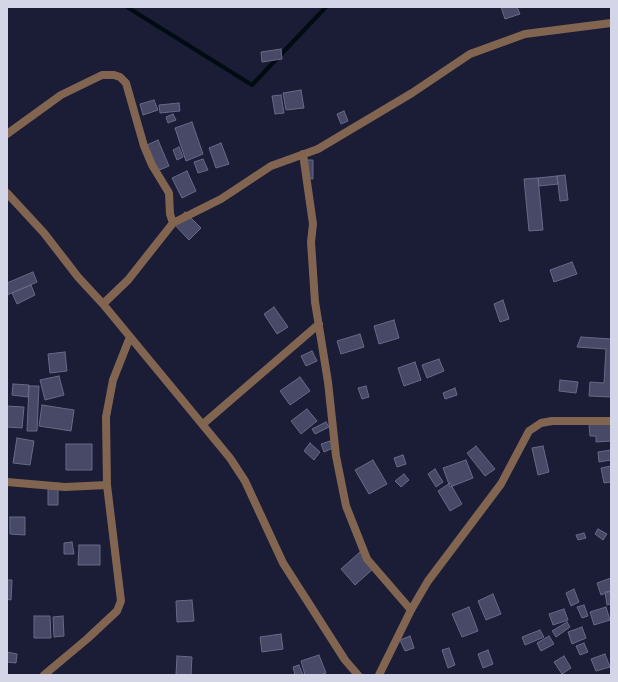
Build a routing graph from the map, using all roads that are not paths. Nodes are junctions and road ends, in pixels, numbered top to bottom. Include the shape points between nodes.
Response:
1 (611, 23) edge
2 (7, 134) edge
3 (304, 154) junction
4 (7, 193) edge
5 (173, 223) junction
6 (104, 304) junction
7 (319, 324) junction
8 (130, 337) junction
9 (611, 421) edge
10 (203, 424) junction
11 (7, 482) edge
12 (107, 485) junction
13 (411, 610) junction
14 (44, 675) edge
15 (358, 675) edge
16 (379, 675) edge

1 - 3 street via 525,34 470,54 412,93 318,149
2 - 5 street via 61,95 102,75 120,77 126,83 130,94 144,146 152,165 169,193
3 - 5 street via 271,166 221,199
3 - 7 street via 313,224 311,242
4 - 6 street via 44,234 78,278
5 - 6 street via 128,280
6 - 8 street
7 - 10 street
7 - 13 street via 336,456 346,506 367,559
8 - 10 street
8 - 12 street via 113,380 106,417
9 - 13 street via 552,421 541,423 529,431 501,484 442,560
10 - 15 street via 245,481 282,563 345,660
11 - 12 street via 65,487
12 - 14 street via 121,601 112,616
13 - 16 street

